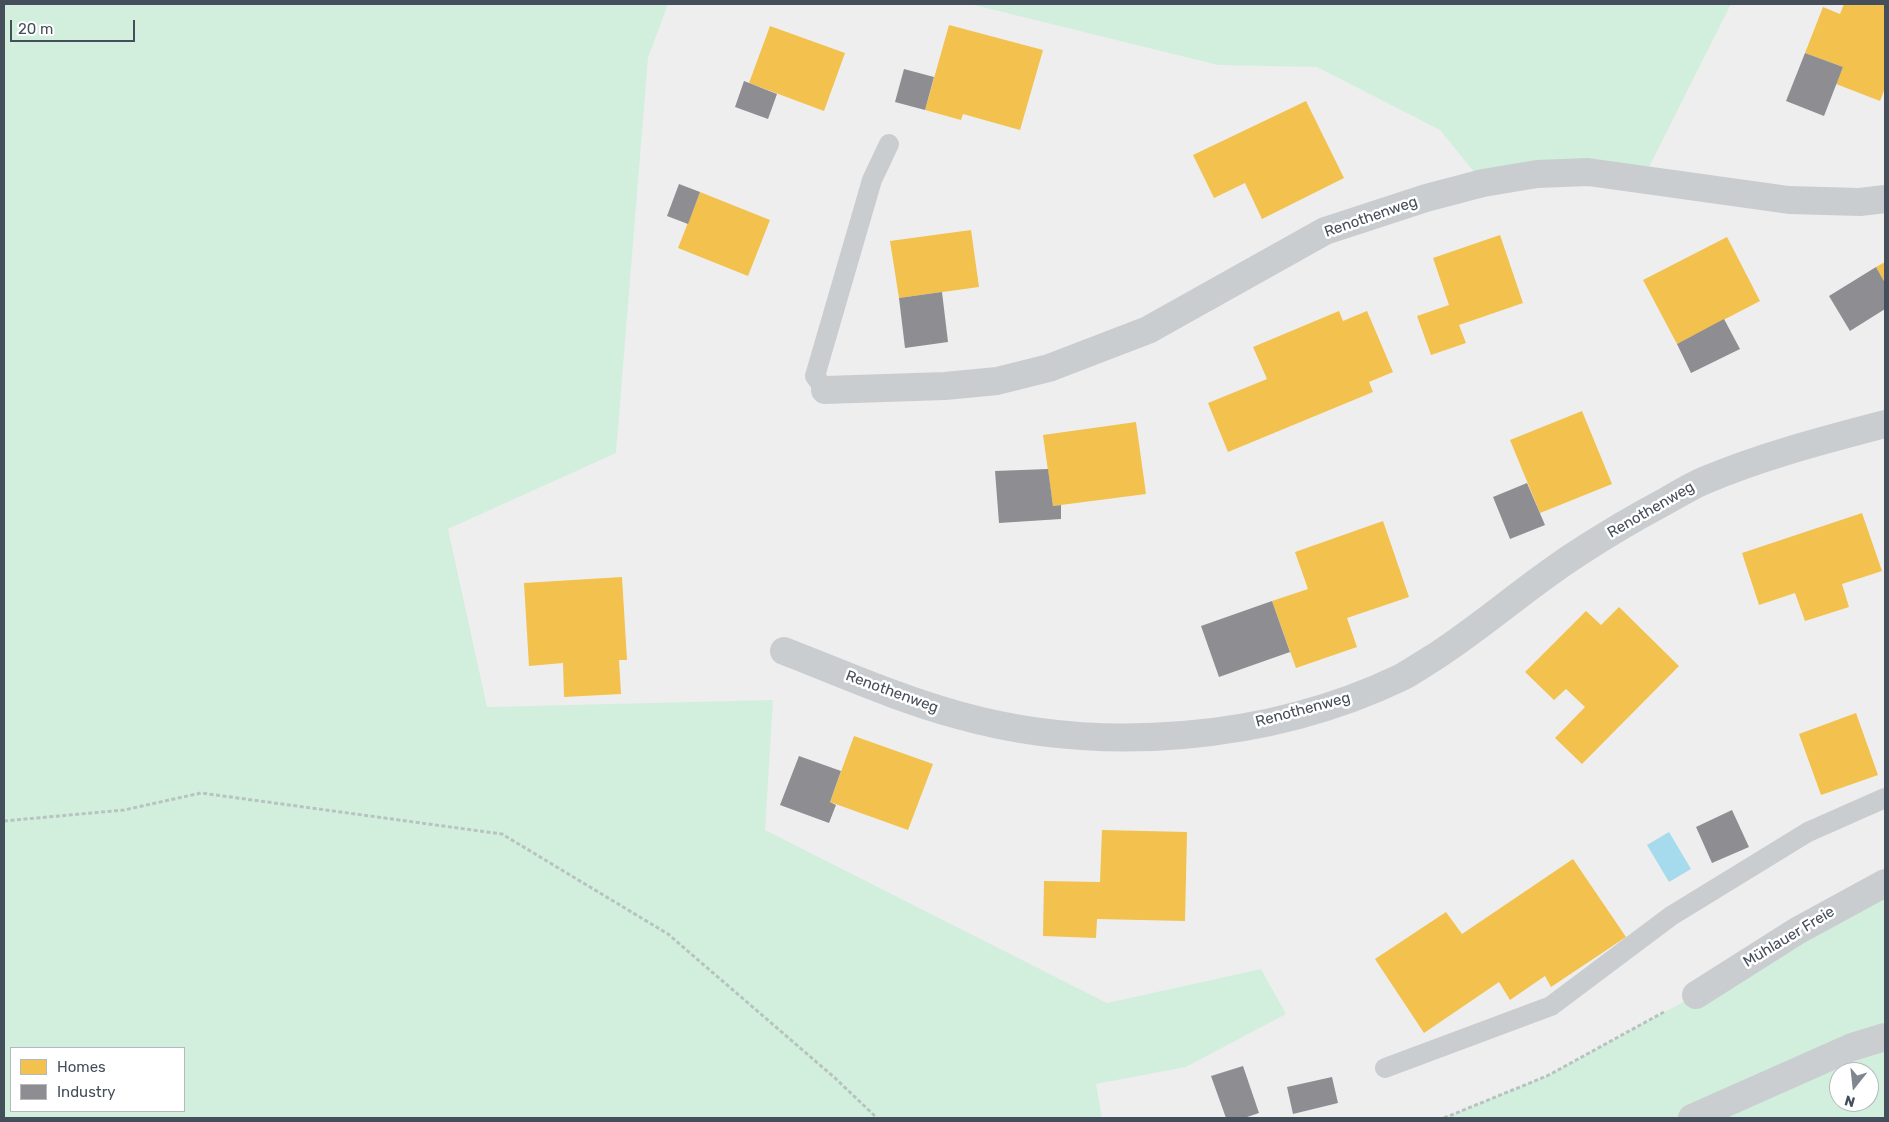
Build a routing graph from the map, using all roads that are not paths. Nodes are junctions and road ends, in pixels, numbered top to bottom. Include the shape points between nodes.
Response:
1 (888, 144) dead end
2 (1885, 199) edge
3 (825, 390) joint
4 (1885, 424) edge
5 (784, 651) dead end
6 (1885, 798) edge
7 (1885, 883) edge
8 (1696, 995) road end
9 (1885, 1037) edge
10 (1385, 1068) dead end
11 (1692, 1118) edge

1 - 3 lane via 872,180 814,376
2 - 3 street, Renothenweg via 1860,202 1789,200 1588,172 1537,174 1483,183 1324,231 1148,330 1050,368 997,381
4 - 5 street, Renothenweg via 1791,449 1701,482 1576,554 1457,642 1404,676 1341,703 1273,720 1219,731 1152,738 1085,737 1022,729 958,715
6 - 10 lane via 1808,832 1672,916 1551,1006
7 - 8 street, Mühlauer Freie via 1797,931
9 - 11 main road via 1852,1047

